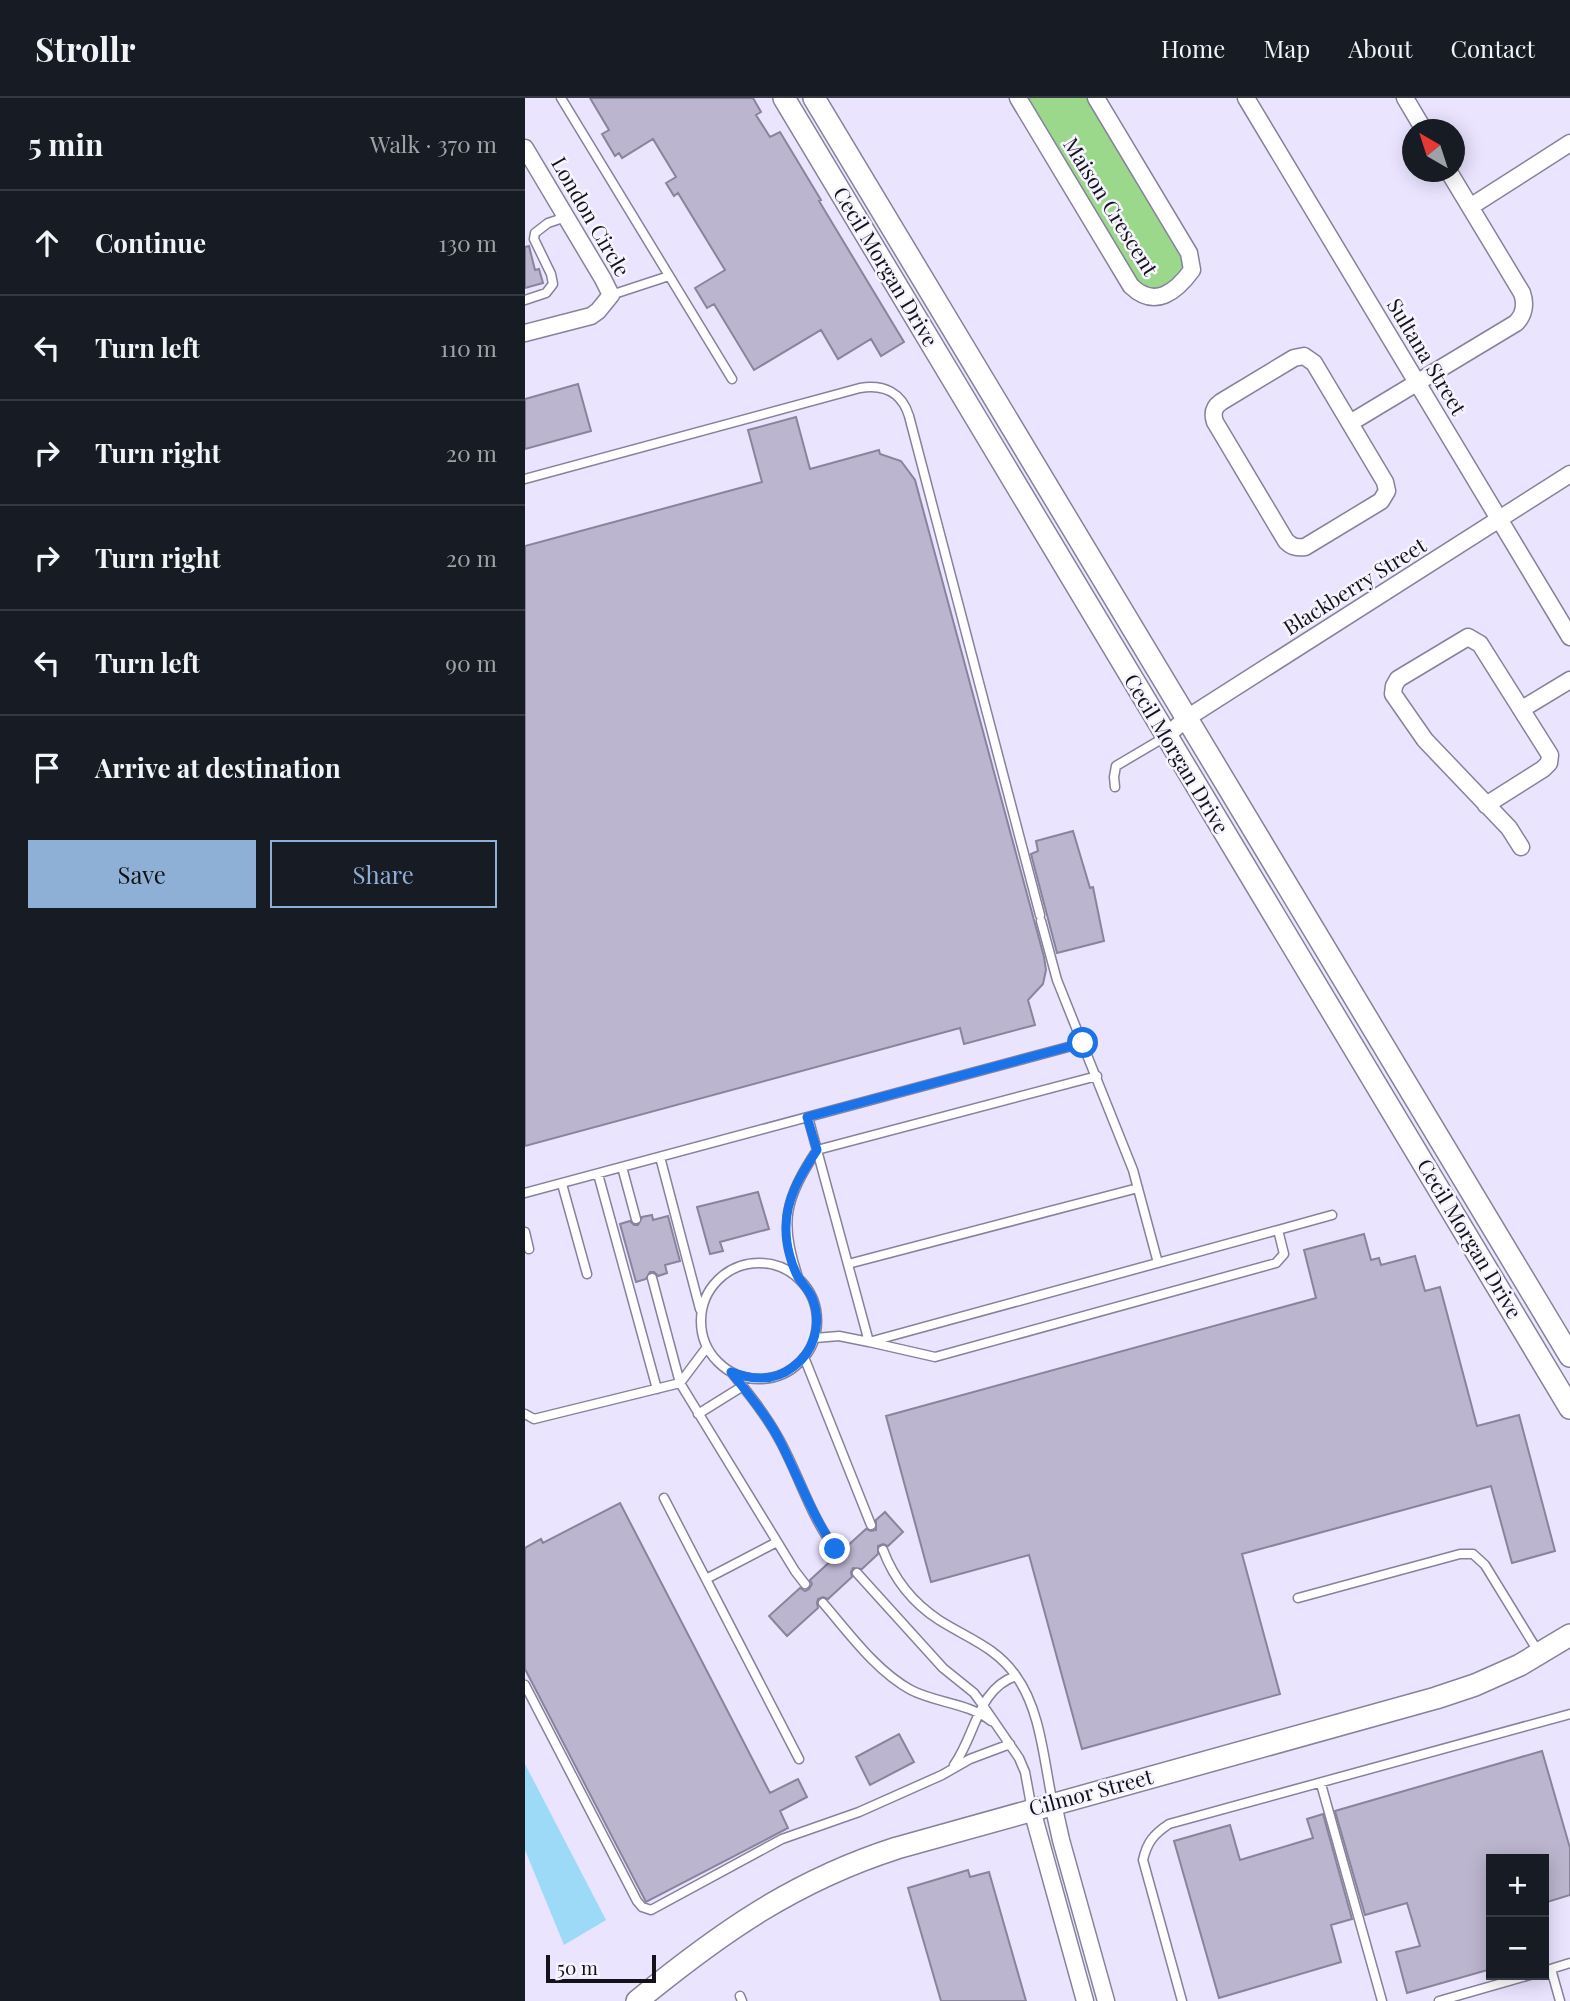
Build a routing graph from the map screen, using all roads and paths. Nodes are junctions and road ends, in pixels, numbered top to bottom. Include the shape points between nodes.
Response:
1 (561, 98) edge
2 (784, 98) edge
3 (814, 98) edge
4 (1018, 98) edge
5 (1096, 98) edge
6 (1246, 98) edge
7 (1405, 98) edge
8 (1417, 119) edge
9 (1570, 143) edge
10 (525, 148) edge
11 (1455, 182) edge
12 (1470, 207) junction
13 (566, 217) junction
14 (669, 275) junction
15 (611, 295) junction
16 (525, 300) edge
17 (525, 333) edge
18 (731, 379) dead end
19 (1417, 383) junction
20 (1350, 423) junction
21 (1570, 474) edge
22 (525, 479) edge
23 (1499, 519) junction
24 (1570, 637) edge
25 (1570, 680) edge
26 (1522, 709) junction
27 (1187, 718) junction
28 (1165, 737) junction
29 (1115, 787) dead end
30 (1486, 805) junction
31 (1521, 846) dead end
32 (1083, 1043) junction
33 (1097, 1076) junction
34 (807, 1117) junction
35 (817, 1150) junction
36 (660, 1157) junction
37 (622, 1167) junction
38 (598, 1174) junction
39 (562, 1184) junction
40 (1138, 1188) junction
41 (525, 1193) edge
42 (1332, 1214) dead end
43 (636, 1219) dead end
44 (1278, 1230) junction
45 (525, 1232) edge
46 (529, 1249) dead end
47 (1158, 1263) junction
48 (848, 1264) junction
49 (587, 1274) dead end
50 (798, 1277) junction
51 (652, 1278) dead end
52 (701, 1312) junction
53 (815, 1338) junction
54 (869, 1342) junction
55 (707, 1347) junction
56 (1570, 1356) edge
57 (804, 1357) junction
58 (731, 1372) junction
59 (680, 1383) junction
60 (743, 1386) junction
61 (657, 1389) junction
62 (1570, 1408) edge
63 (525, 1414) edge
64 (698, 1414) junction
65 (664, 1498) dead end
66 (871, 1525) dead end
67 (777, 1542) junction
68 (883, 1550) dead end
69 (839, 1553) dead end
70 (857, 1573) dead end
71 (706, 1579) junction
72 (805, 1584) dead end
73 (1298, 1598) dead end
74 (823, 1603) dead end
75 (1570, 1635) edge
76 (1570, 1648) edge
77 (1539, 1653) junction
78 (1520, 1665) junction
79 (1016, 1676) junction
80 (525, 1685) edge
81 (981, 1708) junction
82 (1570, 1714) edge
83 (1010, 1744) junction
84 (799, 1759) dead end
85 (951, 1769) junction
86 (1321, 1784) junction
87 (1053, 1804) junction
88 (1032, 1810) junction
89 (1570, 1963) edge
90 (1549, 1969) edge
91 (1549, 1975) edge
92 (1512, 1980) edge
93 (637, 2001) edge
94 (1085, 2001) edge
95 (1106, 2001) edge
96 (1182, 2001) edge
97 (1382, 2001) edge
98 (1439, 2001) edge
99 (1560, 2001) edge

1 - 14 lane
2 - 28 street, Cecil Morgan Drive
3 - 27 street, Cecil Morgan Drive
4 - 5 street, Maison Crescent via 1131,286 1142,296 1158,298 1183,283 1192,270 1189,253
6 - 19 street, Sultana Street
7 - 8 street
9 - 12 street
10 - 13 street, London Circle
11 - 12 street
12 - 19 street via 1522,293 1523,314 1516,323
13 - 15 street, London Circle
13 - 16 lane via 535,233 553,284 546,293
14 - 15 lane
14 - 18 lane
15 - 17 street, London Circle via 591,316
19 - 20 street
19 - 23 street, Sultana Street
20 - 20 street via 1387,486 1386,495 1299,548 1286,541 1213,415 1221,402 1304,356 1314,363
21 - 23 street, Blackberry Street
22 - 32 lane via 860,388 877,387 897,395 907,408 1057,980
23 - 24 street, Sultana Street
23 - 27 street, Blackberry Street
25 - 26 street
26 - 30 street via 1549,751 1549,763
26 - 30 street via 1480,643 1472,638 1460,640 1394,686 1394,698 1425,740
27 - 28 street, Blackberry Street
27 - 56 street, Cecil Morgan Drive
28 - 29 lane via 1117,766
28 - 62 street, Cecil Morgan Drive
30 - 31 street
32 - 33 lane
32 - 34 lane
33 - 35 lane
33 - 40 lane
34 - 35 lane
34 - 36 lane
35 - 48 lane
35 - 50 lane via 792,1196 786,1219
36 - 37 lane
36 - 52 lane
37 - 38 lane
37 - 43 lane
38 - 39 lane
38 - 61 lane
39 - 41 lane
39 - 49 lane
40 - 47 lane
40 - 48 lane
42 - 44 lane
44 - 47 lane
44 - 54 lane via 1284,1254 1276,1264 935,1357
45 - 46 lane
47 - 54 lane
48 - 54 lane
50 - 52 lane via 771,1263 739,1265 714,1283
50 - 53 lane via 817,1311
51 - 59 lane
52 - 55 lane
53 - 54 lane via 839,1336
53 - 57 lane
55 - 58 lane
55 - 59 lane
57 - 58 lane via 770,1377 747,1378
57 - 66 lane
58 - 60 lane
59 - 61 lane
59 - 64 lane
60 - 64 lane
60 - 69 lane via 780,1441 805,1498
61 - 63 lane via 534,1419
64 - 67 lane
65 - 71 lane
67 - 71 lane
67 - 72 lane
68 - 79 lane via 909,1594 939,1620 990,1649
70 - 81 lane via 943,1668 974,1693
71 - 84 lane
73 - 77 lane via 1460,1554 1473,1555 1485,1565
74 - 81 lane via 901,1684 916,1693
75 - 77 street, Cilmor Street
76 - 78 street
77 - 78 street, Cilmor Street
78 - 87 street, Cilmor Street via 1436,1698
79 - 81 lane via 994,1689
79 - 87 lane via 1035,1715
80 - 85 lane via 637,1901 646,1909 657,1909 782,1839 859,1812
81 - 83 lane
81 - 85 lane
82 - 86 lane
83 - 85 lane
83 - 88 lane via 1025,1772
86 - 96 lane via 1169,1824 1146,1846 1143,1860
86 - 97 lane
87 - 88 street, Cilmor Street
87 - 95 street
88 - 93 street, Cilmor Street via 856,1861 802,1886 722,1934
88 - 94 street
89 - 90 lane
91 - 99 lane
92 - 98 lane

